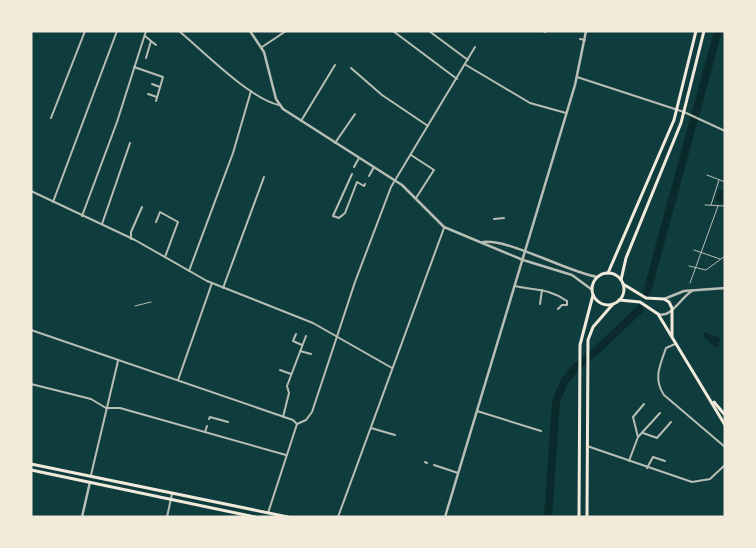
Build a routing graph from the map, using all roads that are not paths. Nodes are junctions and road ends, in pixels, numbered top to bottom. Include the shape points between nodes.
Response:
1 (84, 31) edge
2 (117, 31) edge
3 (146, 31) edge
4 (179, 31) edge
5 (250, 31) edge
6 (286, 31) edge
7 (393, 31) edge
8 (429, 31) edge
9 (586, 31) edge
10 (696, 31) edge
11 (704, 31) edge
12 (144, 36) junction
13 (580, 39) dead end
14 (151, 40) junction
15 (585, 40) junction
16 (156, 45) dead end
17 (262, 47) junction
18 (476, 47) dead end
19 (146, 58) dead end
20 (468, 60) junction
21 (335, 65) dead end
22 (466, 65) junction
23 (134, 67) junction
24 (351, 68) dead end
25 (577, 77) junction
26 (457, 79) junction
27 (152, 84) dead end
28 (160, 87) junction
29 (251, 91) junction
30 (148, 94) dead end
31 (157, 97) junction
32 (156, 101) dead end
33 (279, 105) junction
34 (677, 110) junction
35 (684, 112) junction
36 (355, 114) dead end
37 (566, 114) junction
38 (51, 118) dead end
39 (301, 121) junction
40 (428, 126) junction
41 (725, 131) edge
42 (130, 143) dead end
43 (335, 143) junction
44 (410, 155) junction
45 (359, 158) junction
46 (354, 167) dead end
47 (374, 167) junction
48 (352, 174) dead end
49 (707, 175) dead end
50 (369, 176) dead end
51 (264, 178) dead end
52 (395, 180) junction
53 (719, 180) junction
54 (725, 182) edge
55 (365, 184) dead end
56 (31, 192) edge
57 (416, 198) junction
58 (53, 202) junction
59 (705, 205) dead end
60 (711, 205) junction
61 (718, 206) junction
62 (725, 206) edge
63 (142, 207) dead end
64 (82, 216) junction
65 (504, 218) dead end
66 (494, 219) dead end
67 (156, 222) dead end
68 (102, 224) junction
69 (444, 227) junction
70 (131, 239) junction
71 (624, 240) junction
72 (483, 242) junction
73 (632, 244) junction
74 (694, 250) dead end
75 (525, 252) junction
76 (701, 252) junction
77 (725, 256) edge
78 (165, 257) junction
79 (523, 260) junction
80 (720, 260) junction
81 (688, 266) dead end
82 (696, 268) junction
83 (189, 271) junction
84 (608, 272) junction
85 (597, 276) junction
86 (621, 280) junction
87 (690, 282) dead end
88 (212, 283) junction
89 (623, 284) junction
90 (515, 286) junction
91 (223, 288) junction
92 (725, 288) edge
93 (592, 289) junction
94 (542, 290) junction
95 (693, 290) junction
96 (593, 295) junction
97 (664, 299) junction
98 (619, 300) junction
99 (151, 302) dead end
100 (540, 304) dead end
101 (612, 304) junction
102 (135, 306) dead end
103 (558, 309) dead end
104 (672, 311) junction
105 (658, 314) junction
106 (31, 330) edge
107 (296, 334) dead end
108 (306, 336) dead end
109 (672, 336) junction
110 (338, 338) junction
111 (675, 344) junction
112 (302, 345) junction
113 (300, 351) junction
114 (311, 354) dead end
115 (118, 361) junction
116 (392, 368) junction
117 (280, 370) dead end
118 (291, 374) junction
119 (178, 381) junction
120 (31, 384) edge
121 (711, 400) junction
122 (644, 404) dead end
123 (106, 408) junction
124 (477, 411) junction
125 (660, 413) dead end
126 (725, 415) edge
127 (282, 416) junction
128 (209, 419) dead end
129 (228, 422) dead end
130 (670, 422) dead end
131 (297, 424) junction
132 (207, 426) dead end
133 (725, 426) edge
134 (371, 428) junction
135 (541, 431) dead end
136 (205, 432) junction
137 (642, 432) junction
138 (396, 435) dead end
139 (638, 437) junction
140 (588, 446) junction
141 (725, 447) edge
142 (286, 455) junction
143 (629, 461) junction
144 (665, 461) dead end
145 (31, 464) edge
146 (434, 465) dead end
147 (725, 465) edge
148 (647, 468) junction
149 (31, 470) edge
150 (63, 470) junction
151 (458, 473) junction
152 (61, 476) junction
153 (91, 477) junction
154 (90, 482) junction
155 (172, 494) junction
156 (171, 500) junction
157 (237, 508) junction
158 (236, 512) junction
159 (268, 513) junction
160 (82, 517) edge
161 (167, 517) edge
162 (255, 517) edge
163 (288, 517) edge
164 (338, 517) edge
165 (444, 517) edge
166 (579, 517) edge
167 (587, 517) edge

1 - 38 street
2 - 58 street
3 - 12 street
4 - 29 street
5 - 17 street
6 - 17 street
7 - 26 street
8 - 20 street
9 - 15 street
10 - 34 main road
11 - 35 main road
12 - 14 street
12 - 23 street
13 - 15 street
14 - 16 street
14 - 19 street
15 - 25 street
17 - 33 street
18 - 20 street
20 - 22 street
21 - 39 street
22 - 26 street
22 - 37 street via 527,102
23 - 28 street via 164,77
23 - 64 street
24 - 40 street
25 - 34 street
25 - 37 street
26 - 40 street
27 - 28 street
28 - 31 street
29 - 33 street
29 - 83 street via 232,157
30 - 31 street
31 - 32 street
33 - 39 street
34 - 35 street
34 - 71 main road
35 - 41 street
35 - 73 main road
36 - 43 street
37 - 75 street
39 - 43 street
40 - 44 street
42 - 68 street
43 - 45 street
44 - 52 street
44 - 57 street via 434,170
45 - 46 street
45 - 47 street
47 - 50 street
47 - 52 street
48 - 55 street via 333,216 339,218 345,213 357,182
49 - 53 street
51 - 91 street
52 - 57 street
52 - 110 street via 355,282
53 - 54 street
53 - 60 street
56 - 58 street
57 - 69 street
58 - 64 street
59 - 60 street
60 - 61 street
61 - 62 street
61 - 76 street
63 - 70 street
64 - 68 street
65 - 66 street
67 - 78 street via 160,212 178,222
68 - 70 street
69 - 72 street
69 - 116 street
70 - 78 street
71 - 73 main road
71 - 84 main road
72 - 75 street
72 - 79 street
73 - 86 main road
74 - 76 street
75 - 79 street
75 - 85 street
76 - 80 street
76 - 82 street
77 - 80 street
78 - 83 street
79 - 90 street
79 - 93 street via 572,275
80 - 82 street via 706,270
81 - 82 street
82 - 87 street
83 - 88 street
84 - 85 main road
84 - 86 main road
85 - 93 main road
86 - 89 main road
88 - 91 street
88 - 119 street
89 - 97 main road via 651,299
89 - 98 main road
90 - 94 street
90 - 124 street
91 - 110 street via 303,318
92 - 95 street
93 - 96 main road
94 - 100 street
94 - 103 street via 550,290 567,300 567,305 562,304
95 - 97 street via 684,290
95 - 104 street
96 - 101 main road via 601,303
96 - 166 main road via 584,324 580,354
97 - 104 main road
98 - 101 main road
98 - 105 main road via 640,302
99 - 102 street
101 - 140 main road via 588,340
104 - 105 street via 664,316
104 - 109 main road
105 - 109 main road
106 - 115 street
107 - 112 street via 293,341
108 - 112 street
109 - 111 main road
110 - 116 street
110 - 131 street via 312,412
111 - 121 main road
111 - 141 street via 665,350 657,373 660,388
112 - 113 street
113 - 114 street
113 - 118 street
115 - 119 street
115 - 123 street
116 - 134 street
117 - 118 street
118 - 127 street
119 - 127 street
120 - 123 street via 91,399
121 - 126 main road
121 - 133 main road
122 - 139 street via 633,417
123 - 136 street via 120,408
123 - 153 street
124 - 135 street
124 - 151 street
125 - 137 street
127 - 131 street
128 - 129 street
130 - 137 street via 656,438
131 - 142 street
132 - 136 street
134 - 138 street
134 - 164 street
136 - 142 street
137 - 139 street
139 - 143 street
140 - 143 street
140 - 167 main road
142 - 159 street
143 - 148 street
144 - 148 street via 653,457
145 - 150 main road
146 - 151 street
147 - 148 street via 710,479 695,482
149 - 152 main road
150 - 152 main road
150 - 153 main road
151 - 165 street
152 - 154 main road
153 - 154 main road
153 - 155 main road
154 - 156 main road
154 - 160 street
155 - 156 street
155 - 157 main road
156 - 158 main road
156 - 161 street
157 - 158 main road
157 - 159 main road
158 - 162 main road
159 - 163 main road

